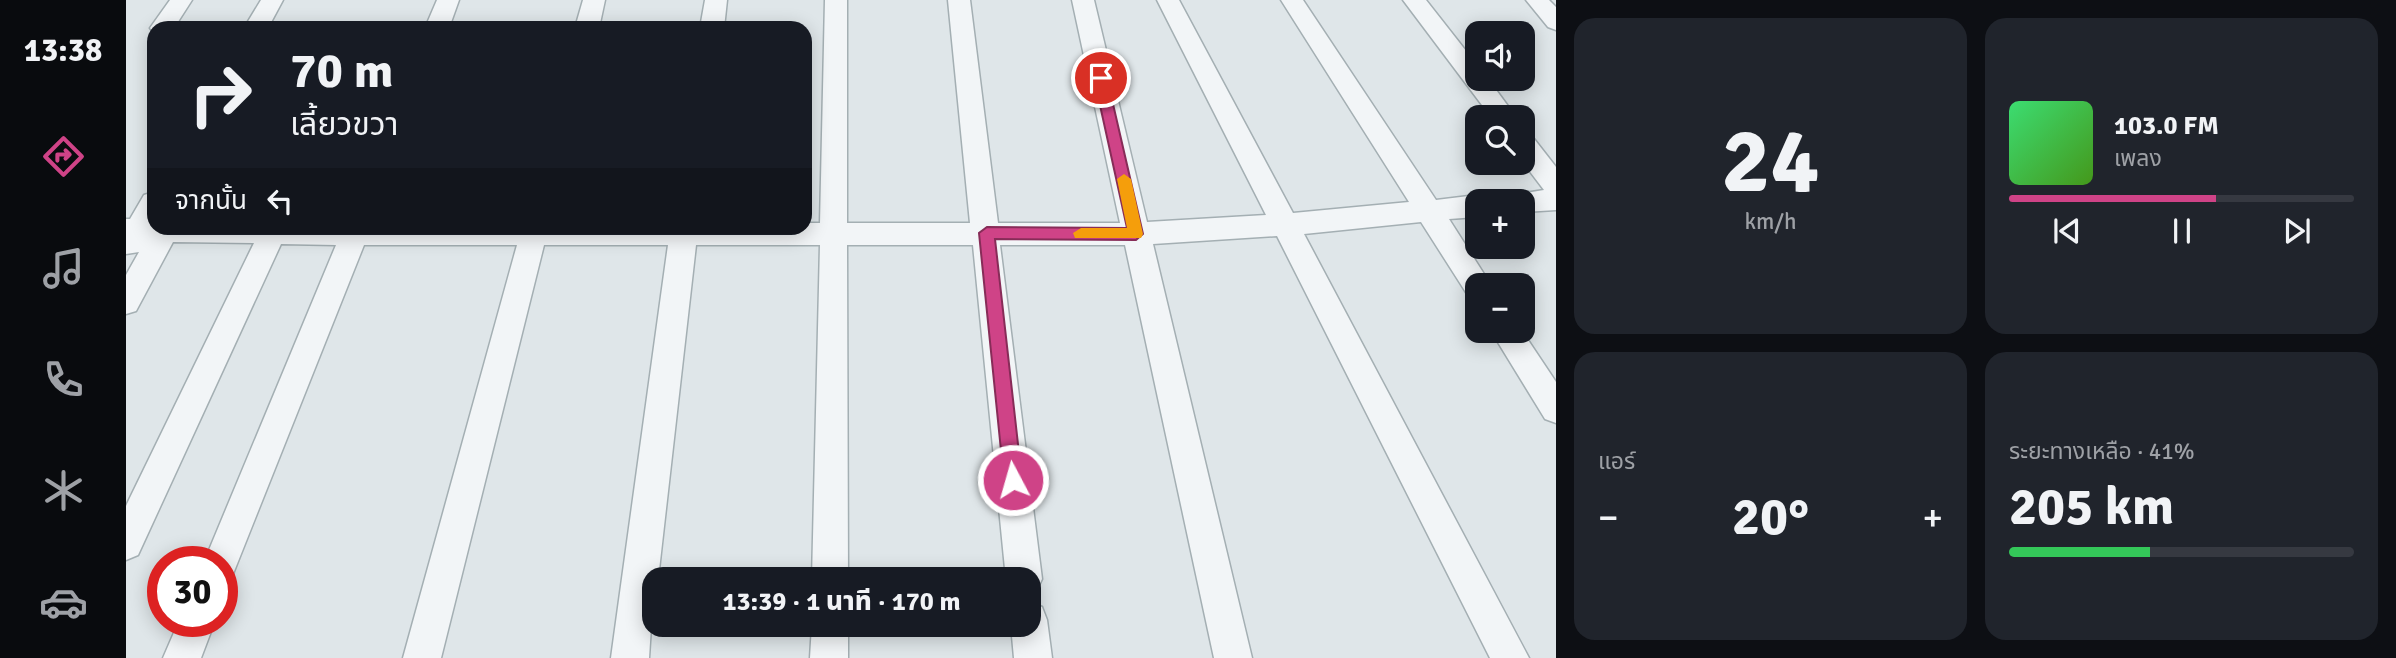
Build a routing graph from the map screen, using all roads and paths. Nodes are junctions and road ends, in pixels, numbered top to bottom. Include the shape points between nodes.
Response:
1 (181, 0) edge
2 (272, 0) edge
3 (292, 0) edge
4 (448, 0) edge
5 (594, 0) edge
6 (716, 0) edge
7 (836, 0) edge
8 (959, 0) edge
9 (1083, 0) edge
10 (1168, 0) edge
11 (1292, 0) edge
12 (1414, 0) edge
13 (1536, 0) edge
14 (167, 21) edge
15 (260, 21) edge
16 (281, 21) edge
17 (439, 21) edge
18 (589, 21) edge
19 (713, 21) edge
20 (1556, 22) edge
21 (1495, 105) edge
22 (1535, 159) edge
23 (1556, 186) edge
24 (1556, 200) edge
25 (1535, 201) edge
26 (1465, 207) edge
27 (1428, 210) junction
28 (1286, 225) junction
29 (987, 233) junction
30 (144, 234) edge
31 (812, 234) edge
32 (1136, 234) junction
33 (272, 235) edge
34 (354, 235) edge
35 (534, 235) edge
36 (683, 235) edge
37 (835, 235) junction
38 (1469, 273) edge
39 (126, 302) edge
40 (1514, 343) edge
41 (1556, 409) edge
42 (126, 543) edge
43 (228, 546) edge
44 (830, 567) edge
45 (1023, 567) edge
46 (191, 637) edge
47 (830, 637) edge
48 (1031, 637) edge
49 (183, 658) edge
50 (422, 658) edge
51 (630, 658) edge
52 (829, 658) edge
53 (1033, 658) edge
54 (1233, 658) edge
55 (1510, 658) edge

1 - 14 street
2 - 15 street
3 - 16 street
4 - 17 street
5 - 18 street
6 - 19 street
7 - 37 street
8 - 29 street
9 - 32 street
10 - 28 street
11 - 27 street
12 - 21 street
13 - 20 street
22 - 23 street
24 - 25 street
26 - 27 street
27 - 28 street
27 - 38 street
28 - 32 street
28 - 55 street
29 - 32 street
29 - 37 street
29 - 45 street
30 - 39 street
31 - 37 street
32 - 54 street
33 - 42 street
34 - 43 street
35 - 50 street
36 - 51 street
37 - 44 street
40 - 41 street
46 - 49 street
47 - 52 street
48 - 53 street

